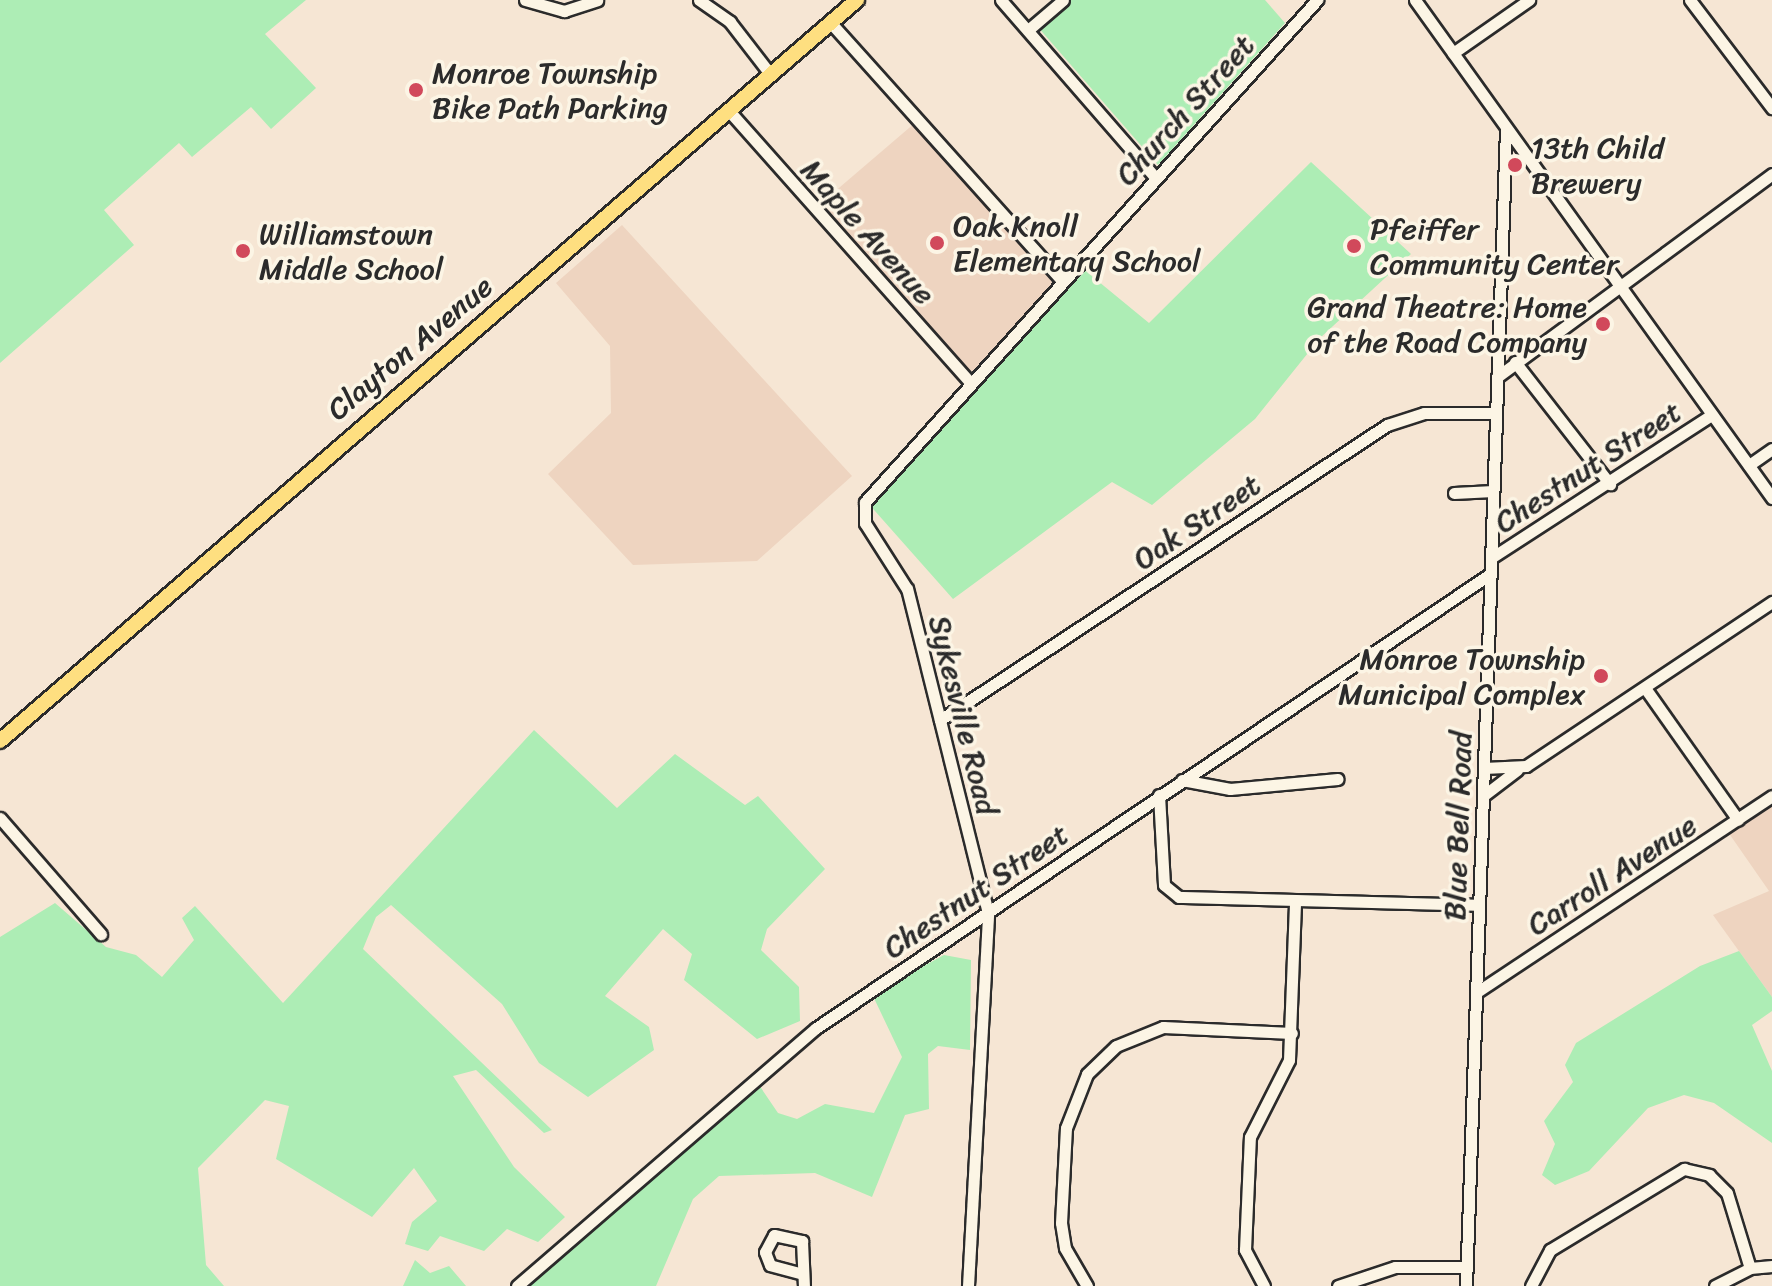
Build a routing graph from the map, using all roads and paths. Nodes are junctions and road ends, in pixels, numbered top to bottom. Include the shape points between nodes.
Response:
1 (525, 0) edge
2 (597, 0) edge
3 (699, 0) edge
4 (857, 0) edge
5 (1001, 0) edge
6 (1063, 0) edge
7 (1317, 0) edge
8 (1415, 0) edge
9 (1529, 0) edge
10 (1690, 0) edge
11 (830, 22) junction
12 (1028, 30) junction
13 (1453, 53) junction
14 (771, 75) junction
15 (1772, 108) edge
16 (730, 112) junction
17 (1506, 129) junction
18 (1772, 174) edge
19 (1156, 178) junction
20 (1062, 281) junction
21 (1621, 284) junction
22 (1515, 362) junction
23 (1497, 377) junction
24 (971, 383) junction
25 (1496, 413) junction
26 (1711, 415) junction
27 (1772, 449) edge
28 (1749, 465) junction
29 (1610, 484) junction
30 (1493, 491) junction
31 (1454, 493) dead end
32 (1772, 498) edge
33 (865, 502) joint
34 (1491, 558) junction
35 (1490, 574) junction
36 (1772, 602) edge
37 (1645, 688) junction
38 (940, 720) junction
39 (0, 741) edge
40 (1484, 768) junction
41 (1517, 770) junction
42 (1338, 779) dead end
43 (1182, 780) junction
44 (1159, 795) junction
45 (1483, 796) junction
46 (1772, 796) edge
47 (0, 818) edge
48 (1738, 820) junction
49 (1295, 902) junction
50 (1479, 905) junction
51 (988, 913) junction
52 (101, 934) dead end
53 (1477, 992) junction
54 (1292, 1033) junction
55 (1772, 1266) edge
56 (1467, 1267) junction
57 (1750, 1268) junction
58 (517, 1286) edge
59 (968, 1286) edge
60 (1087, 1286) edge
61 (1264, 1286) edge
62 (1338, 1286) edge
63 (1466, 1286) edge
64 (1531, 1286) edge
65 (1715, 1286) edge

1 - 2 street via 564,11
3 - 14 street via 730,22
4 - 11 main road, Clayton Avenue
5 - 12 street
6 - 12 street
7 - 19 street, Church Street
8 - 13 street
9 - 13 street
10 - 15 street
11 - 14 main road, Clayton Avenue
11 - 20 street
12 - 19 street
13 - 17 street
14 - 16 main road, Clayton Avenue
16 - 24 street, Maple Avenue
16 - 39 main road, Clayton Avenue via 256,513
17 - 21 street
17 - 23 street, Blue Bell Road
18 - 21 street
19 - 20 street, Church Street
20 - 24 street, Church Street
21 - 22 street
21 - 26 street
22 - 23 street
22 - 29 street
23 - 25 street, Blue Bell Road
24 - 33 street, Church Street
25 - 30 street, Blue Bell Road
25 - 38 street, Oak Street via 1424,413 1387,425
26 - 28 street
26 - 29 street, Chestnut Street
27 - 28 street
28 - 32 street
29 - 34 street, Chestnut Street
30 - 31 street
30 - 34 street, Blue Bell Road
33 - 38 street, Sykesville Road via 865,523 907,589
34 - 35 street, Blue Bell Road
35 - 40 street, Blue Bell Road
35 - 43 street, Chestnut Street
36 - 37 street
37 - 41 street
37 - 48 street
38 - 51 street, Sykesville Road
40 - 41 street
40 - 45 street, Blue Bell Road
41 - 45 street
42 - 43 street via 1230,789
43 - 44 street, Chestnut Street
44 - 49 street via 1169,894
44 - 51 street, Chestnut Street
45 - 50 street, Blue Bell Road
46 - 48 street, Carroll Avenue
47 - 52 street
48 - 53 street, Carroll Avenue
49 - 50 street
49 - 54 street
50 - 53 street, Blue Bell Road
51 - 58 street, Chestnut Street via 816,1028
51 - 59 street, Sykesville Road
53 - 56 street, Blue Bell Road
54 - 60 street via 1163,1027 1116,1046 1087,1074 1066,1128 1061,1223 1065,1248
54 - 61 street via 1289,1060 1250,1137 1245,1250
55 - 57 street
56 - 62 street via 1395,1267
56 - 63 street, Blue Bell Road
57 - 64 street via 1727,1193 1709,1175 1684,1169 1550,1250
57 - 65 street

